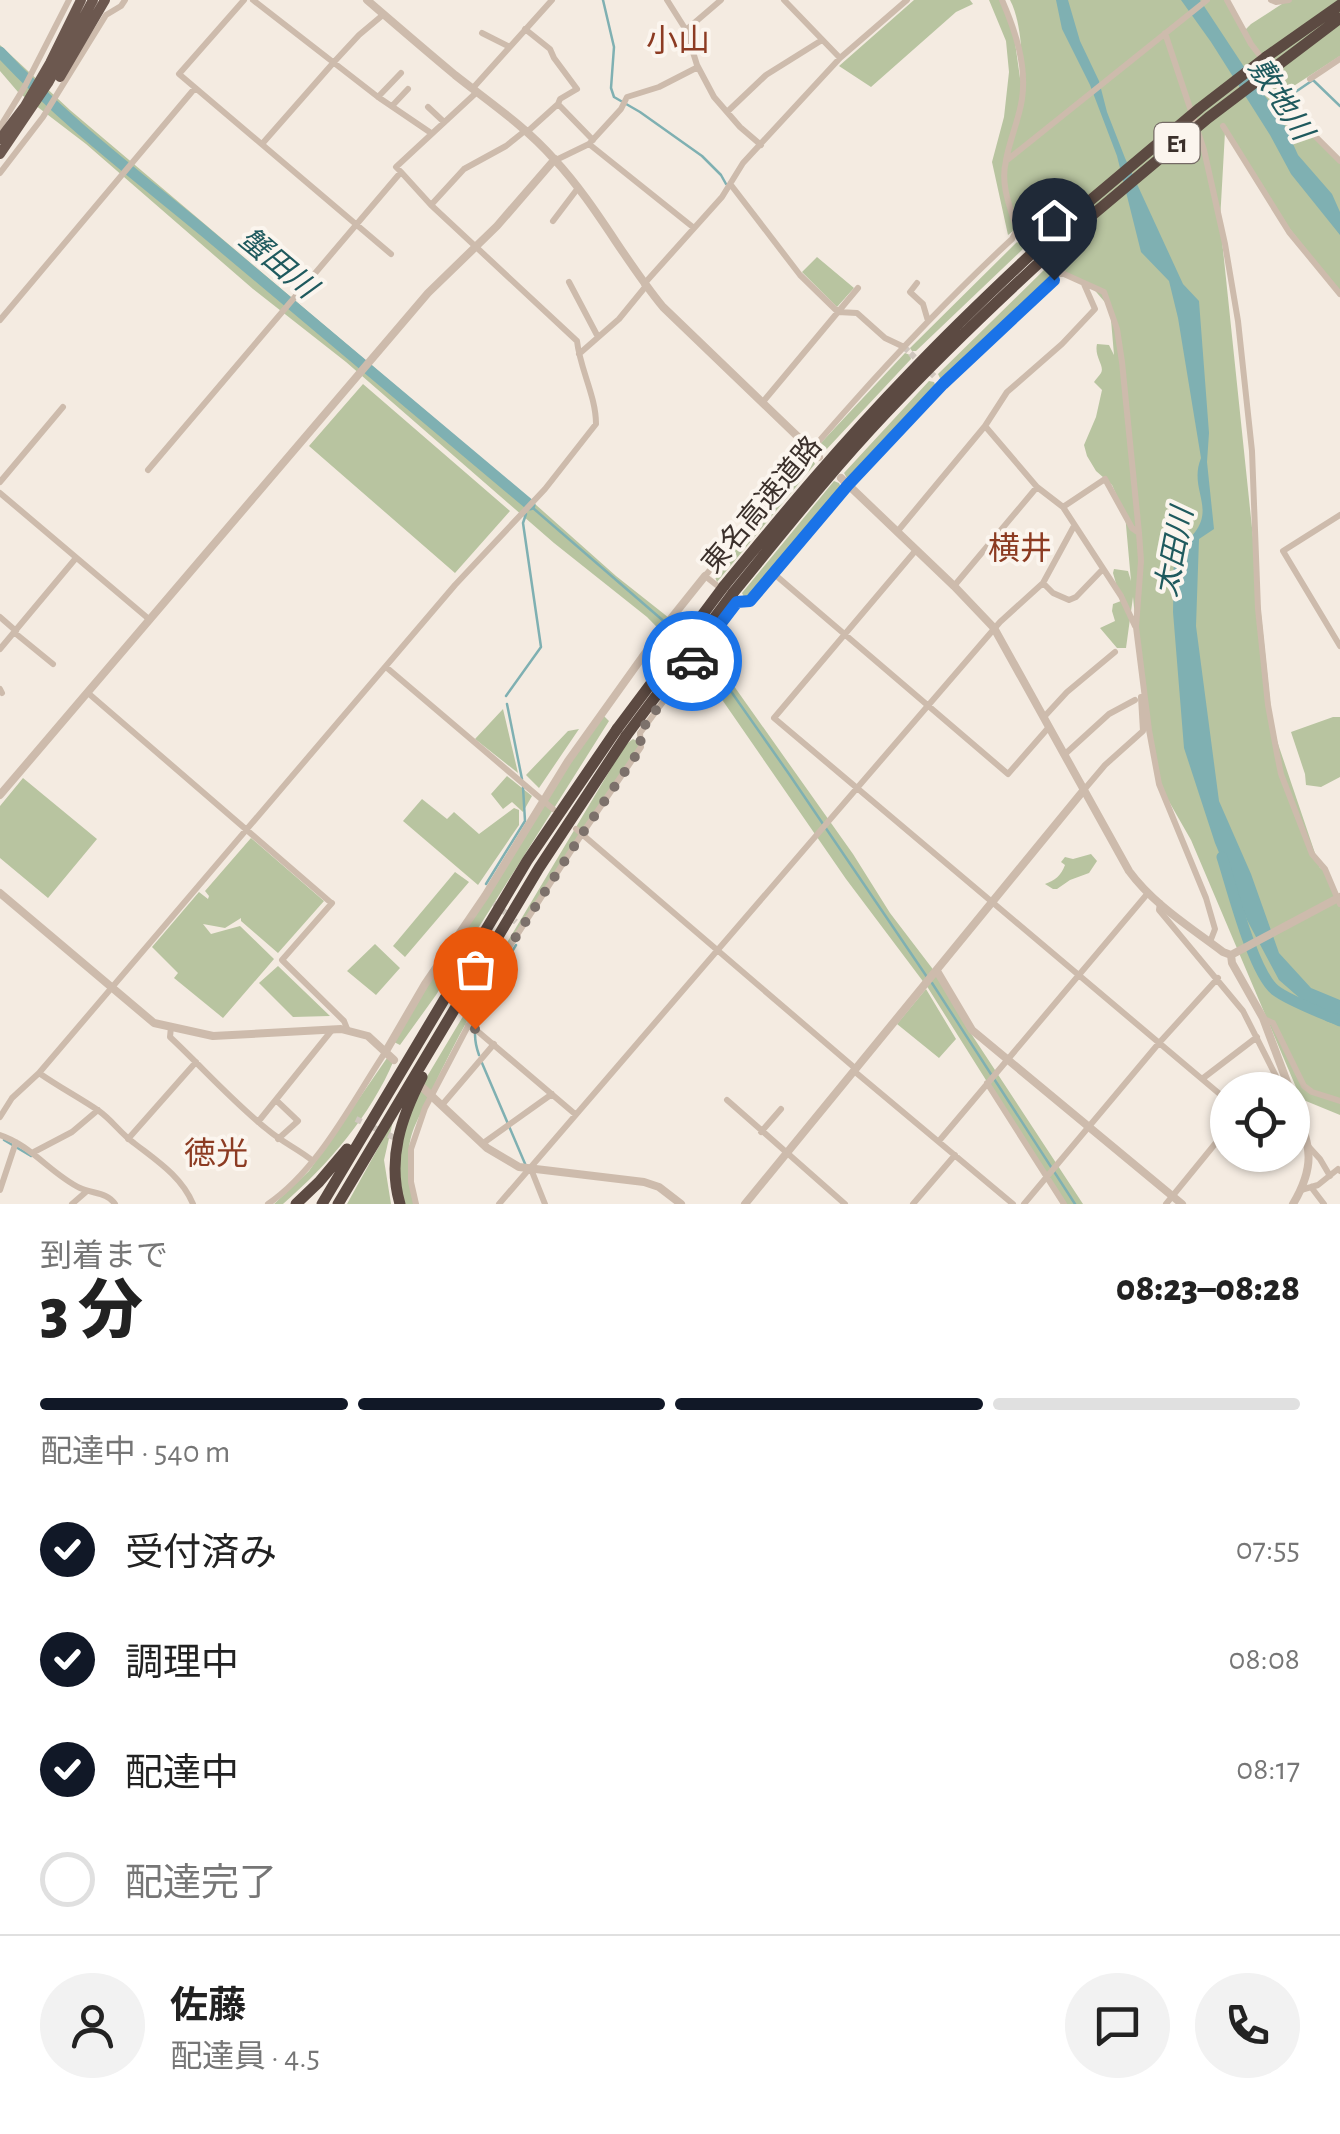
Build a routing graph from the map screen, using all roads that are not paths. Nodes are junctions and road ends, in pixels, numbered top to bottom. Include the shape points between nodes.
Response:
1 (75, 0) edge
2 (93, 0) edge
3 (105, 0) edge
4 (124, 0) edge
5 (244, 0) edge
6 (253, 0) edge
7 (367, 0) edge
8 (552, 0) edge
9 (667, 0) edge
10 (721, 0) edge
11 (784, 0) edge
12 (908, 0) edge
13 (1002, 0) edge
14 (1207, 0) edge
15 (1227, 0) edge
16 (1271, 0) edge
17 (1289, 0) edge
18 (1340, 5) edge
19 (384, 14) junction
20 (1340, 18) edge
21 (526, 29) junction
22 (686, 30) junction
23 (482, 33) dead end
24 (1165, 33) junction
25 (822, 40) junction
26 (510, 47) junction
27 (840, 58) junction
28 (1340, 60) edge
29 (334, 62) junction
30 (1270, 63) junction
31 (698, 67) junction
32 (401, 72) dead end
33 (1310, 79) dead end
34 (45, 82) junction
35 (195, 88) junction
36 (408, 89) dead end
37 (475, 90) junction
38 (378, 97) junction
39 (558, 104) junction
40 (392, 106) junction
41 (428, 107) dead end
42 (727, 112) junction
43 (444, 122) junction
44 (1223, 126) dead end
45 (526, 131) junction
46 (432, 133) junction
47 (5, 134) edge
48 (591, 142) junction
49 (262, 144) junction
50 (761, 145) junction
51 (0, 154) edge
52 (556, 160) junction
53 (1006, 161) junction
54 (1340, 161) edge
55 (401, 172) junction
56 (0, 173) edge
57 (730, 185) junction
58 (578, 188) junction
59 (431, 204) junction
60 (553, 221) dead end
61 (358, 224) junction
62 (694, 228) junction
63 (1017, 230) junction
64 (1027, 242) dead end
65 (475, 246) junction
66 (391, 254) dead end
67 (1048, 265) dead end
68 (1057, 274) junction
69 (570, 282) dead end
70 (916, 283) dead end
71 (1084, 283) junction
72 (645, 285) junction
73 (858, 288) dead end
74 (1340, 294) edge
75 (838, 312) junction
76 (0, 320) edge
77 (928, 322) junction
78 (598, 336) junction
79 (904, 347) junction
80 (578, 355) junction
81 (935, 377) tunnel mouth
82 (943, 384) junction
83 (762, 403) junction
84 (63, 407) dead end
85 (984, 426) junction
86 (810, 449) junction
87 (819, 457) dead end
88 (148, 470) dead end
89 (841, 478) dead end
90 (0, 482) edge
91 (848, 485) junction
92 (1038, 487) junction
93 (0, 493) edge
94 (1063, 507) junction
95 (1340, 515) edge
96 (1074, 526) junction
97 (897, 532) junction
98 (1139, 533) junction
99 (916, 550) junction
100 (76, 558) junction
101 (1102, 570) junction
102 (773, 572) junction
103 (706, 576) junction
104 (1043, 584) junction
105 (954, 586) junction
106 (731, 594) junction
107 (0, 617) edge
108 (150, 620) junction
109 (1136, 627) junction
110 (994, 628) junction
111 (16, 632) junction
112 (845, 634) junction
113 (1340, 646) edge
114 (0, 649) edge
115 (1114, 652) dead end
116 (53, 664) dead end
117 (386, 667) junction
118 (1143, 686) junction
119 (88, 693) junction
120 (1135, 700) dead end
121 (928, 705) junction
122 (602, 714) junction
123 (1044, 717) junction
124 (1049, 727) junction
125 (621, 732) junction
126 (640, 739) junction
127 (1064, 755) junction
128 (857, 787) junction
129 (1083, 790) junction
130 (0, 795) edge
131 (543, 801) junction
132 (552, 809) dead end
133 (247, 830) junction
134 (579, 832) junction
135 (0, 893) edge
136 (1148, 893) junction
137 (485, 896) junction
138 (1337, 901) edge
139 (494, 903) tunnel mouth
140 (1160, 903) junction
141 (992, 904) junction
142 (1210, 942) junction
143 (490, 950) junction
144 (717, 950) junction
145 (1233, 954) junction
146 (937, 971) junction
147 (1078, 974) junction
148 (1218, 978) junction
149 (112, 988) junction
150 (1263, 1018) junction
151 (468, 1025) junction
152 (171, 1027) junction
153 (333, 1029) junction
154 (348, 1030) junction
155 (1258, 1037) junction
156 (1159, 1043) junction
157 (494, 1044) junction
158 (386, 1051) junction
159 (1008, 1058) junction
160 (394, 1060) dead end
161 (196, 1062) junction
162 (855, 1070) junction
163 (1274, 1072) edge
164 (1282, 1072) edge
165 (39, 1074) junction
166 (1202, 1079) junction
167 (987, 1084) junction
168 (1210, 1086) edge
169 (422, 1087) dead end
170 (552, 1094) junction
171 (432, 1096) junction
172 (727, 1100) dead end
173 (276, 1101) junction
174 (1340, 1101) edge
175 (442, 1105) junction
176 (781, 1109) dead end
177 (98, 1110) junction
178 (377, 1111) junction
179 (345, 1114) junction
180 (575, 1114) junction
181 (0, 1117) edge
182 (356, 1120) tunnel mouth
183 (258, 1122) junction
184 (1091, 1126) junction
185 (761, 1132) junction
186 (0, 1135) edge
187 (128, 1139) junction
188 (278, 1139) junction
189 (939, 1141) junction
190 (16, 1142) junction
191 (403, 1142) tunnel mouth
192 (482, 1144) junction
193 (412, 1146) junction
194 (1210, 1150) edge
195 (1310, 1150) edge
196 (32, 1153) junction
197 (786, 1154) junction
198 (955, 1155) junction
199 (313, 1161) junction
200 (530, 1169) junction
201 (1339, 1169) edge
202 (1308, 1172) edge
203 (1330, 1176) junction
204 (1046, 1177) junction
205 (1306, 1189) junction
206 (0, 1190) edge
207 (88, 1190) junction
208 (1170, 1200) edge
209 (72, 1204) edge
210 (115, 1204) edge
211 (193, 1204) edge
212 (268, 1204) edge
213 (296, 1204) edge
214 (322, 1204) edge
215 (338, 1204) edge
216 (400, 1204) edge
217 (416, 1204) edge
218 (499, 1204) edge
219 (544, 1204) edge
220 (681, 1204) edge
221 (745, 1204) edge
222 (846, 1204) edge
223 (913, 1204) edge
224 (1013, 1204) edge
225 (1024, 1204) edge
226 (1064, 1204) edge
227 (1182, 1204) edge
228 (1293, 1204) edge
229 (1324, 1204) edge

1 - 34 highway
2 - 34 highway
3 - 34 highway
4 - 34 street
5 - 35 street via 179,74
6 - 29 street
7 - 19 street
8 - 21 street
9 - 22 street
10 - 22 street
11 - 25 street
12 - 27 street
13 - 53 street via 1024,80
14 - 24 street
15 - 54 street via 1308,129
16 - 17 street
18 - 30 highway, 東名高速道路 / E1
19 - 29 street
19 - 37 street
20 - 30 highway, 東名高速道路 / E1
21 - 26 street
21 - 39 street via 550,49 577,89
22 - 31 street
23 - 26 street
24 - 53 street
24 - 138 street via 1204,150 1238,321 1252,450 1258,609 1277,754 1312,854
25 - 27 street
25 - 42 street via 766,75
26 - 37 street
27 - 50 street
28 - 33 street
29 - 38 street
29 - 49 street
30 - 106 highway, 東名高速道路 / E1, bridge via 1082,215 884,414
31 - 42 street
31 - 48 street via 627,97
32 - 38 street
34 - 47 highway
34 - 47 highway
34 - 47 street via 22,92
34 - 56 street via 43,117
35 - 49 street
35 - 76 street
36 - 40 street
37 - 43 street
37 - 45 street
38 - 40 street
39 - 45 street
39 - 48 street
40 - 46 street
41 - 43 street
42 - 50 street
43 - 46 street
44 - 74 street via 1290,232
45 - 52 street
45 - 59 street via 464,169
46 - 55 street via 396,166
47 - 51 highway
48 - 52 street
48 - 62 street
49 - 61 street
50 - 57 street
52 - 58 street
52 - 65 street
53 - 63 street via 1005,192
55 - 59 street
55 - 61 street
57 - 62 street
57 - 75 street
58 - 60 street
58 - 72 street
59 - 65 street
61 - 66 street
61 - 88 street
62 - 72 street
63 - 64 street
63 - 77 street
65 - 80 street via 577,341
65 - 108 street
67 - 68 street
68 - 71 street
68 - 82 street
69 - 78 street
70 - 77 street via 910,292
71 - 85 street via 1094,309 1007,392
71 - 98 street via 1104,292 1117,329
72 - 78 street
72 - 83 street
73 - 75 street
75 - 79 street via 857,313
75 - 83 street
77 - 79 street
78 - 80 street
79 - 86 street
80 - 117 street via 596,424
81 - 82 street
82 - 91 street
83 - 86 street
84 - 90 street
85 - 92 street
85 - 97 street
86 - 87 street
86 - 103 street
89 - 91 street
91 - 97 street
91 - 102 street
92 - 94 street
92 - 105 street
93 - 100 street
94 - 96 street
94 - 98 street via 1105,479
95 - 113 street via 1283,552
96 - 101 street
96 - 104 street
97 - 99 street
98 - 109 street
99 - 105 street
99 - 112 street
100 - 108 street
100 - 111 street
101 - 104 street via 1070,600
101 - 109 street
102 - 106 street via 750,601
102 - 112 street
103 - 106 street
103 - 122 street
104 - 110 street
105 - 110 street
106 - 125 highway, 東名高速道路 / E1, bridge
106 - 126 street
107 - 111 street
108 - 119 street
109 - 118 street
110 - 121 street
110 - 123 street
111 - 114 street
111 - 116 street
112 - 121 street
112 - 128 street via 774,718
115 - 123 street
117 - 131 street
117 - 133 street
118 - 129 street via 1143,731
118 - 142 street via 1159,784 1206,898 1215,929
119 - 130 street
119 - 133 street
120 - 127 street
121 - 124 street via 1008,774
121 - 128 street
122 - 126 street
122 - 131 street
123 - 124 street
124 - 127 street
125 - 143 highway, 東名高速道路 / E1
125 - 178 highway, 東名高速道路 / E1 via 527,861
126 - 134 street via 641,748
127 - 129 street
128 - 141 street
128 - 144 street
129 - 136 street
129 - 141 street
131 - 132 street
131 - 137 street
133 - 149 street
133 - 154 street via 331,902 282,960
134 - 144 street
134 - 151 street via 520,924
135 - 149 street
136 - 140 street
136 - 147 street
137 - 139 street
137 - 158 street
138 - 145 street
140 - 142 street
140 - 148 street via 1159,910
141 - 146 street
141 - 147 street
142 - 145 street
143 - 215 highway, 東名高速道路 / E1
143 - 216 highway via 405,1116 394,1160
144 - 162 street
144 - 180 street
145 - 150 street
146 - 159 street via 972,1030
146 - 162 street
147 - 156 street
147 - 159 street
148 - 155 street
148 - 156 street
149 - 152 street via 154,1023
149 - 165 street
150 - 164 street
150 - 174 street via 1273,1023 1304,1086
151 - 157 street
151 - 171 street
152 - 153 street via 214,1036
152 - 161 street via 170,1037
153 - 154 street
153 - 173 street
154 - 158 street
155 - 163 street
155 - 166 street
156 - 166 street
156 - 184 street
157 - 170 street
157 - 175 street
158 - 160 street
158 - 179 street
159 - 167 street
159 - 184 street
161 - 183 street
161 - 187 street
162 - 189 street
162 - 197 street
165 - 177 street
165 - 181 street
166 - 168 street
167 - 189 street
167 - 204 street
169 - 171 street
170 - 180 street
170 - 192 street
171 - 175 street
171 - 193 street
172 - 185 street
173 - 183 street
173 - 188 street via 298,1120
175 - 192 street
176 - 185 street
177 - 187 street
177 - 196 street
178 - 213 highway
178 - 214 highway, 東名高速道路 / E1
179 - 182 street
179 - 199 street
180 - 200 street
183 - 188 street
184 - 204 street
184 - 208 street
185 - 197 street
186 - 190 street
187 - 211 street via 186,1188
188 - 199 street
189 - 198 street
190 - 196 street
190 - 206 street
191 - 193 street
192 - 200 street
193 - 217 street
194 - 208 street
195 - 203 street
196 - 207 street
197 - 221 street
197 - 222 street
198 - 223 street
198 - 224 street
199 - 212 street
200 - 218 street
200 - 219 street
200 - 220 street via 644,1182
201 - 203 street
202 - 205 street
203 - 205 street
204 - 225 street
204 - 226 street
205 - 228 street
205 - 229 street
207 - 209 street
207 - 210 street
208 - 227 street

